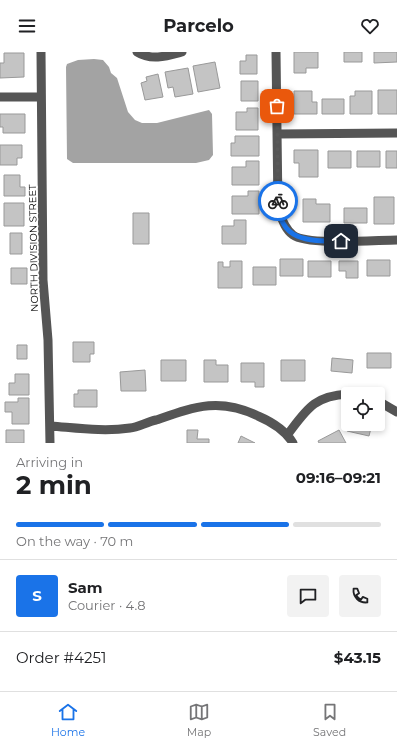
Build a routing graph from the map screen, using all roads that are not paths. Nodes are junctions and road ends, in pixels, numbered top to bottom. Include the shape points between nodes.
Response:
1 (41, 52) edge
2 (137, 52) edge
3 (182, 52) edge
4 (276, 52) edge
5 (41, 96) junction
6 (0, 97) edge
7 (397, 133) edge
8 (277, 134) junction
9 (397, 240) edge
10 (341, 395) edge
11 (385, 405) edge
12 (397, 412) edge
13 (51, 426) junction
14 (288, 434) junction
15 (50, 443) edge
16 (294, 443) edge

1 - 5 street, NORTH DIVISION STREET
2 - 3 street via 144,57 162,57
4 - 8 street
5 - 6 street
5 - 13 street, NORTH DIVISION STREET via 43,280
7 - 8 street
8 - 9 street via 278,209 284,225 294,236 313,241
10 - 14 street via 327,396 315,403
11 - 12 street
13 - 14 street via 107,430 131,428 191,408 225,405 255,414
13 - 15 street, NORTH DIVISION STREET
14 - 16 street

